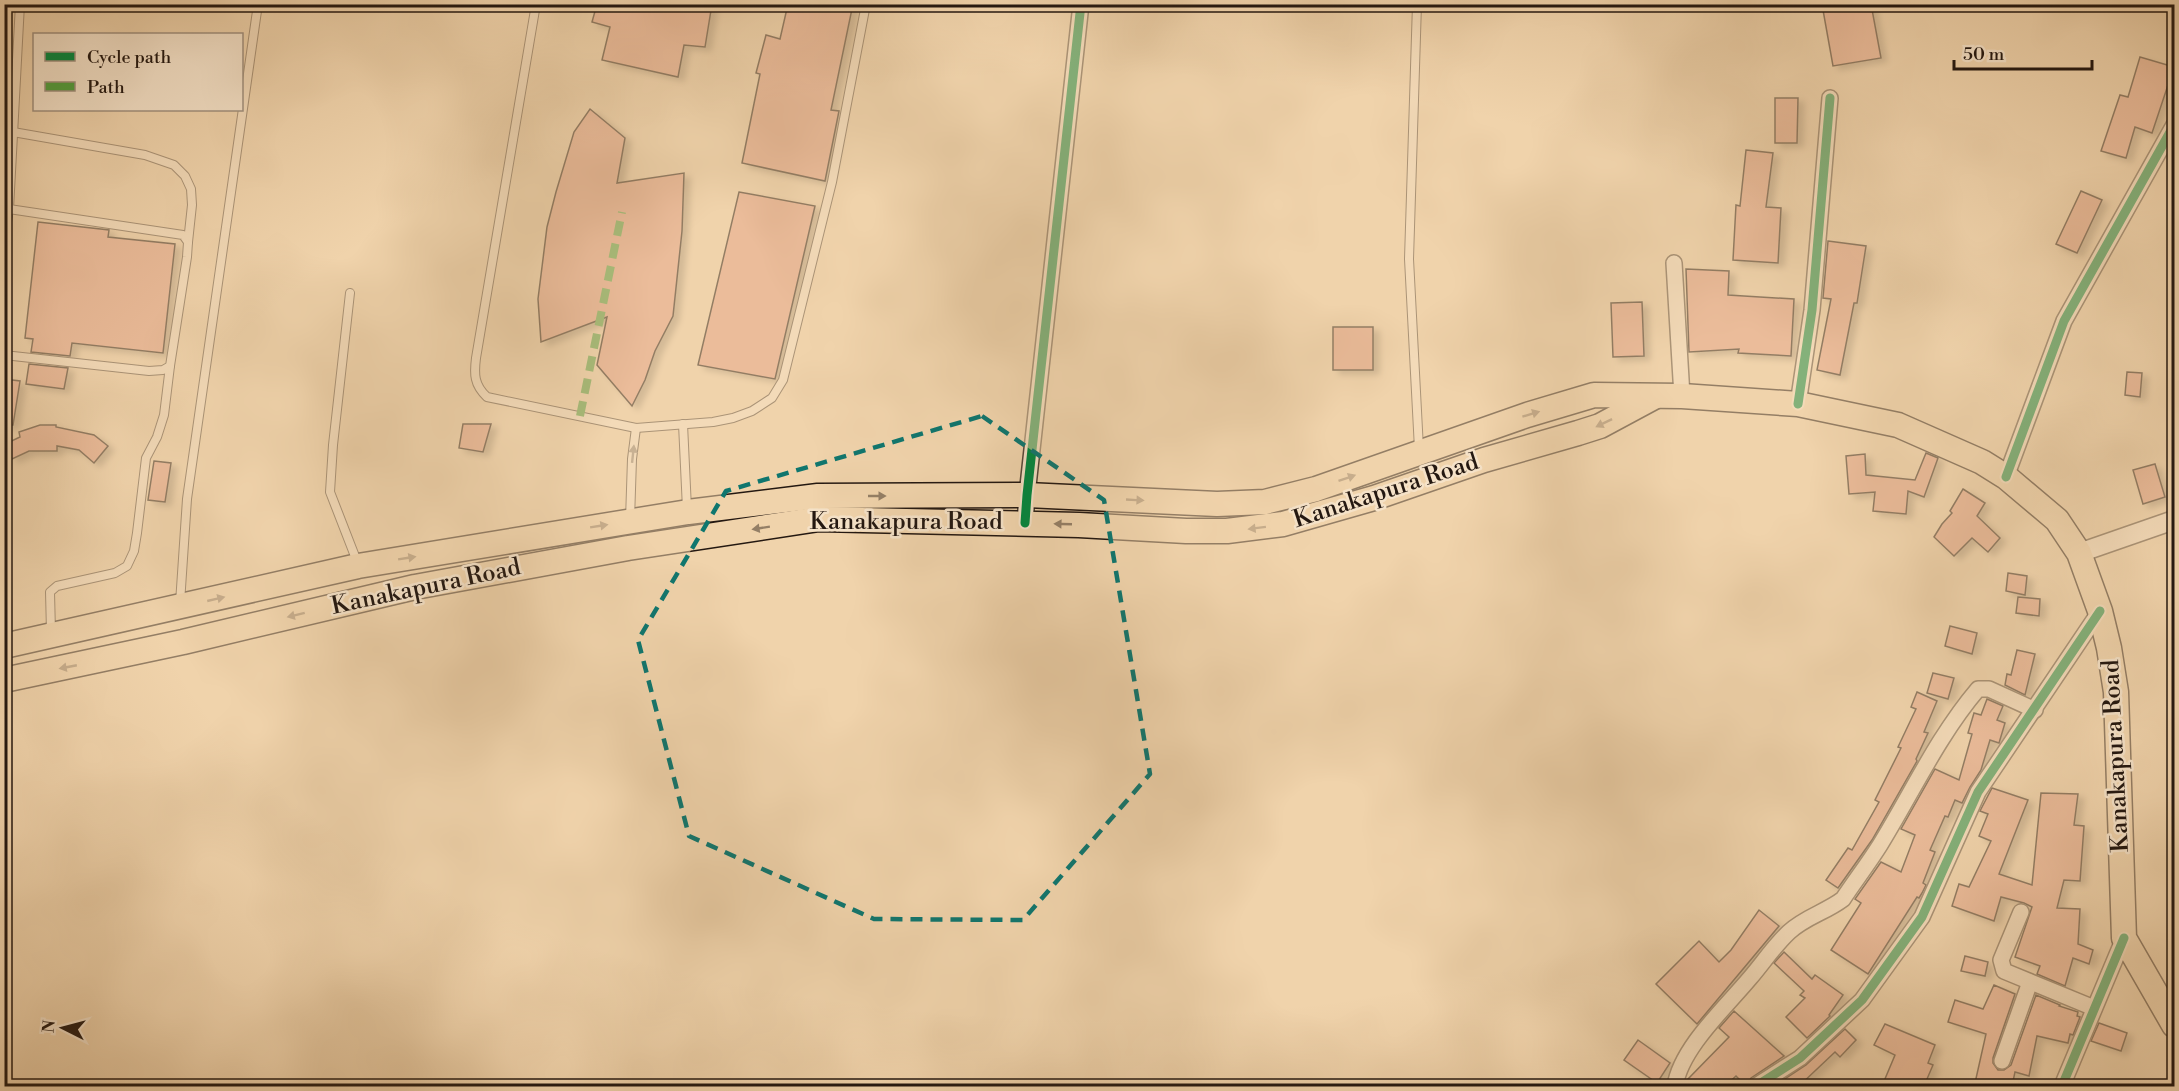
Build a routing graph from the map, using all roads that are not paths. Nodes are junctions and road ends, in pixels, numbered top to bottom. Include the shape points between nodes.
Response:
1 (20, 4) edge
2 (258, 4) edge
3 (536, 4) edge
4 (866, 4) edge
5 (1081, 4) edge
6 (1417, 4) edge
7 (1830, 98) dead end
8 (243, 109) edge
9 (243, 111) edge
10 (2175, 124) edge
11 (13, 132) junction
12 (9, 209) junction
13 (4, 241) edge
14 (188, 242) junction
15 (1674, 263) dead end
16 (351, 293) dead end
17 (4, 355) edge
18 (170, 366) junction
19 (1656, 396) junction
20 (1682, 396) junction
21 (1798, 404) junction
22 (683, 424) junction
23 (636, 428) junction
24 (1419, 453) junction
25 (2006, 477) junction
26 (1316, 489) junction
27 (1027, 495) junction
28 (688, 512) junction
29 (1325, 512) junction
30 (2175, 520) edge
31 (630, 521) junction
32 (1025, 523) junction
33 (2079, 554) junction
34 (358, 566) junction
35 (180, 607) junction
36 (2100, 611) junction
37 (118, 621) junction
38 (51, 636) junction
39 (4, 646) edge
40 (126, 655) junction
41 (4, 680) edge
42 (2035, 710) junction
43 (2021, 912) dead end
44 (2124, 938) junction
45 (2030, 982) junction
46 (2094, 1008) junction
47 (2175, 1025) edge
48 (2002, 1061) dead end
49 (1675, 1086) edge
50 (1756, 1086) edge
51 (2062, 1086) edge

1 - 11 lane
2 - 8 lane
3 - 23 lane via 475,382 487,397
4 - 22 lane via 832,182 783,380 772,398 752,411 713,423
5 - 27 street
6 - 24 lane via 1409,259
7 - 21 street via 1812,310
9 - 35 lane via 187,499
10 - 25 street via 2064,321
11 - 12 lane
11 - 14 lane via 145,155 174,165 191,189
12 - 13 lane
12 - 14 lane via 183,235
14 - 18 lane
15 - 20 street
16 - 34 lane via 330,492
17 - 18 lane via 149,371
18 - 38 lane via 164,415 146,458 134,551 127,566 115,573 57,586 50,592
19 - 20 highway, Kanakapura Road
24 -> 19 highway, Kanakapura Road via 1594,395
19 -> 29 highway, Kanakapura Road via 1600,426
20 - 21 highway, Kanakapura Road
21 - 25 highway, Kanakapura Road via 1898,425 1982,462
22 - 23 lane
22 - 28 lane
31 -> 23 lane
26 -> 24 highway, Kanakapura Road
25 - 33 highway, Kanakapura Road via 2057,520
27 -> 26 highway, Kanakapura Road via 1217,504 1265,501
26 - 29 highway
28 -> 27 highway, Kanakapura Road via 818,496
27 - 32 street
28 - 31 highway, Kanakapura Road
29 -> 32 highway, Kanakapura Road via 1283,524 1227,531
30 - 33 street
34 -> 31 highway, Kanakapura Road
32 -> 40 highway, Kanakapura Road via 819,519 414,587
33 - 36 highway, Kanakapura Road
35 -> 34 highway, Kanakapura Road
35 - 37 highway, Kanakapura Road
36 - 42 street
36 - 44 highway, Kanakapura Road via 2116,692
37 - 38 highway, Kanakapura Road
37 - 40 highway
38 - 39 highway, Kanakapura Road
40 -> 41 highway, Kanakapura Road
42 - 49 street via 1989,689 1978,689 1932,754 1880,845 1843,899 1806,918 1788,933 1700,1037 1677,1072
42 - 50 street via 1978,792 1922,917 1862,1000 1800,1058
43 - 45 street via 2001,960 2004,971
44 - 46 street
44 - 47 highway, Kanakapura Road
45 - 46 street
45 - 48 street
46 - 51 street

